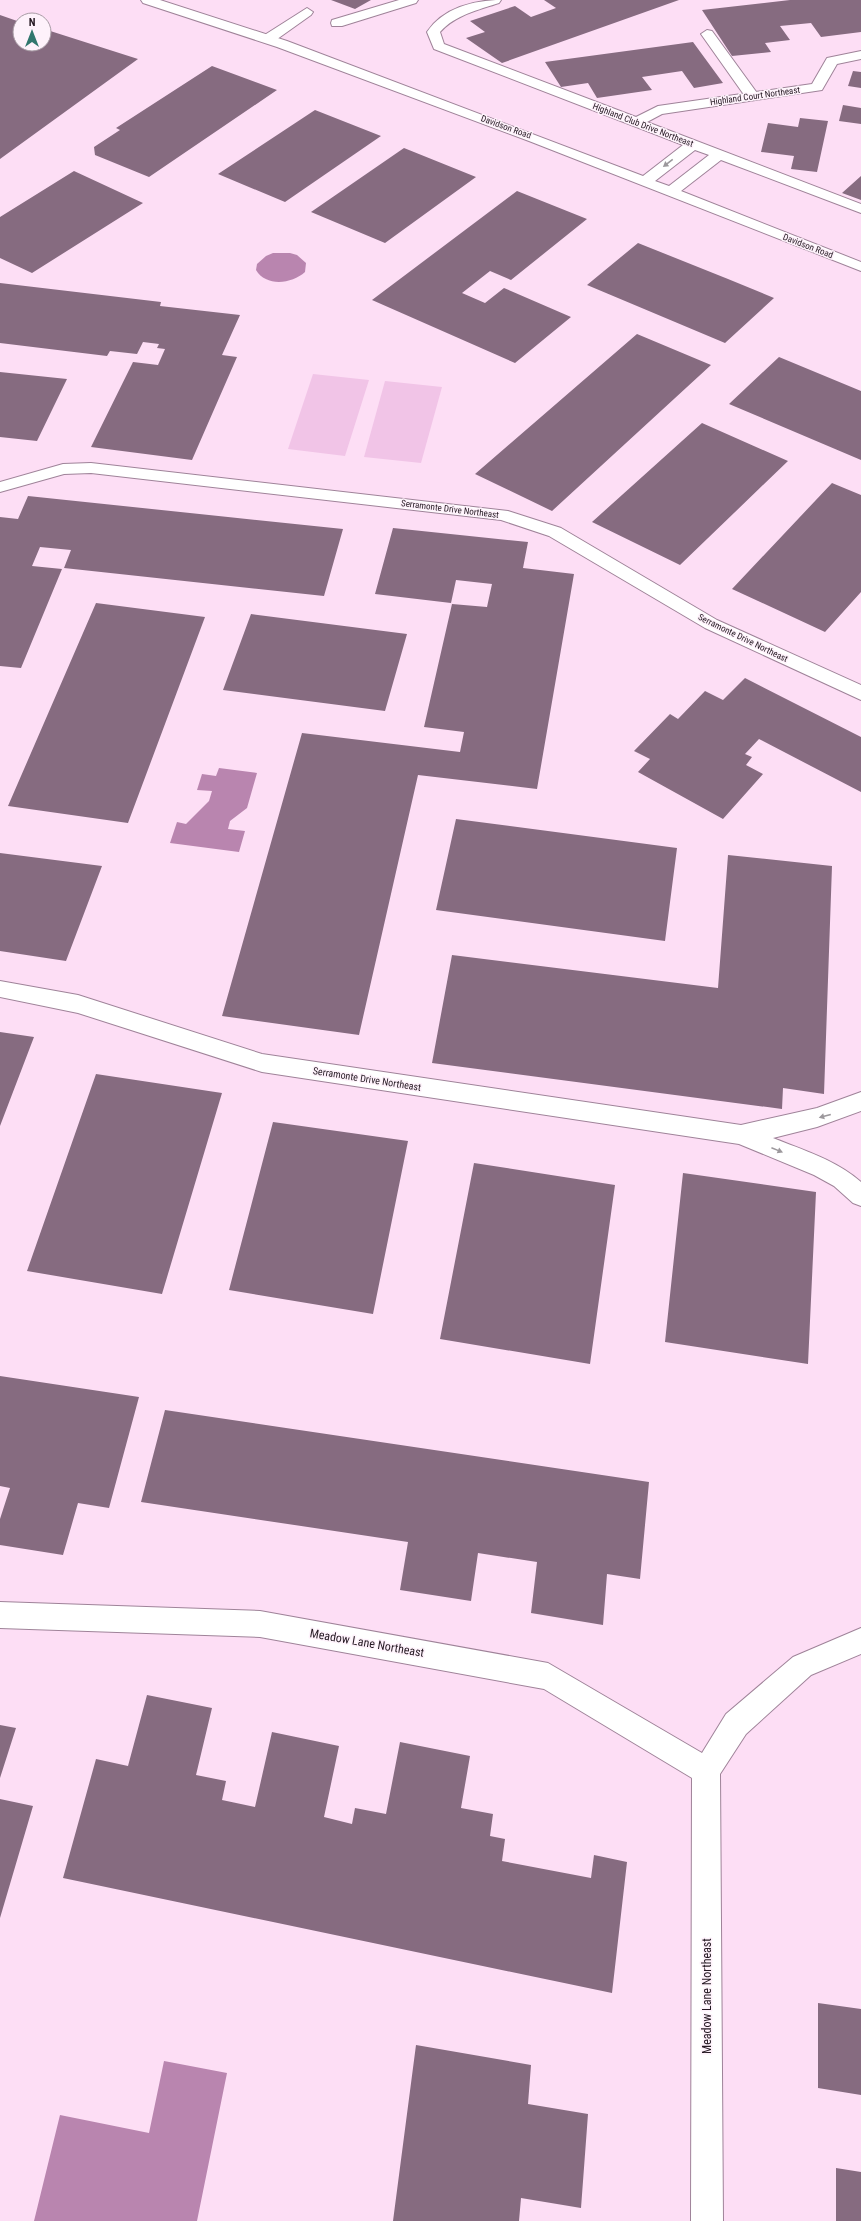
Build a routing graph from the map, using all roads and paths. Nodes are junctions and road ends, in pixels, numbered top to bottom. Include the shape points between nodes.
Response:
1 (147, 0) edge
2 (412, 0) edge
3 (495, 0) edge
4 (307, 12) dead end
5 (337, 23) dead end
6 (707, 34) dead end
7 (268, 39) junction
8 (861, 55) edge
9 (752, 96) junction
10 (637, 122) junction
11 (693, 144) junction
12 (719, 154) junction
13 (644, 182) junction
14 (672, 192) junction
15 (861, 209) edge
16 (861, 267) edge
17 (0, 488) edge
18 (861, 693) edge
19 (0, 989) edge
20 (861, 1101) edge
21 (741, 1135) junction
22 (861, 1196) edge
23 (0, 1615) edge
24 (861, 1641) edge
25 (706, 1771) junction
26 (707, 2221) edge

1 - 7 street, Davidson Road
2 - 5 street
3 - 10 street, Highland Club Drive Northeast via 454,13 441,22 433,32 439,46
4 - 7 street
6 - 9 street
7 - 13 street, Davidson Road via 534,138
8 - 9 street, Highland Court Northeast via 832,61 817,87
9 - 10 street, Highland Court Northeast via 658,110
10 - 11 street, Highland Club Drive Northeast
11 - 12 street, Highland Club Drive Northeast
11 -> 13 street
12 - 14 street
12 - 15 street, Highland Club Drive Northeast
13 - 14 street, Davidson Road
14 - 16 street, Davidson Road
17 - 18 street, Serramonte Drive Northeast via 63,468 91,468 502,515 555,532 711,624
19 - 21 street, Serramonte Drive Northeast via 78,1004 262,1063
20 -> 21 street, Serramonte Drive Northeast via 834,1114
21 -> 22 street, Serramonte Drive Northeast via 822,1168 842,1179
23 - 25 street, Meadow Lane Northeast via 260,1624 548,1676
24 - 25 street via 802,1666 736,1724
25 - 26 street, Meadow Lane Northeast

